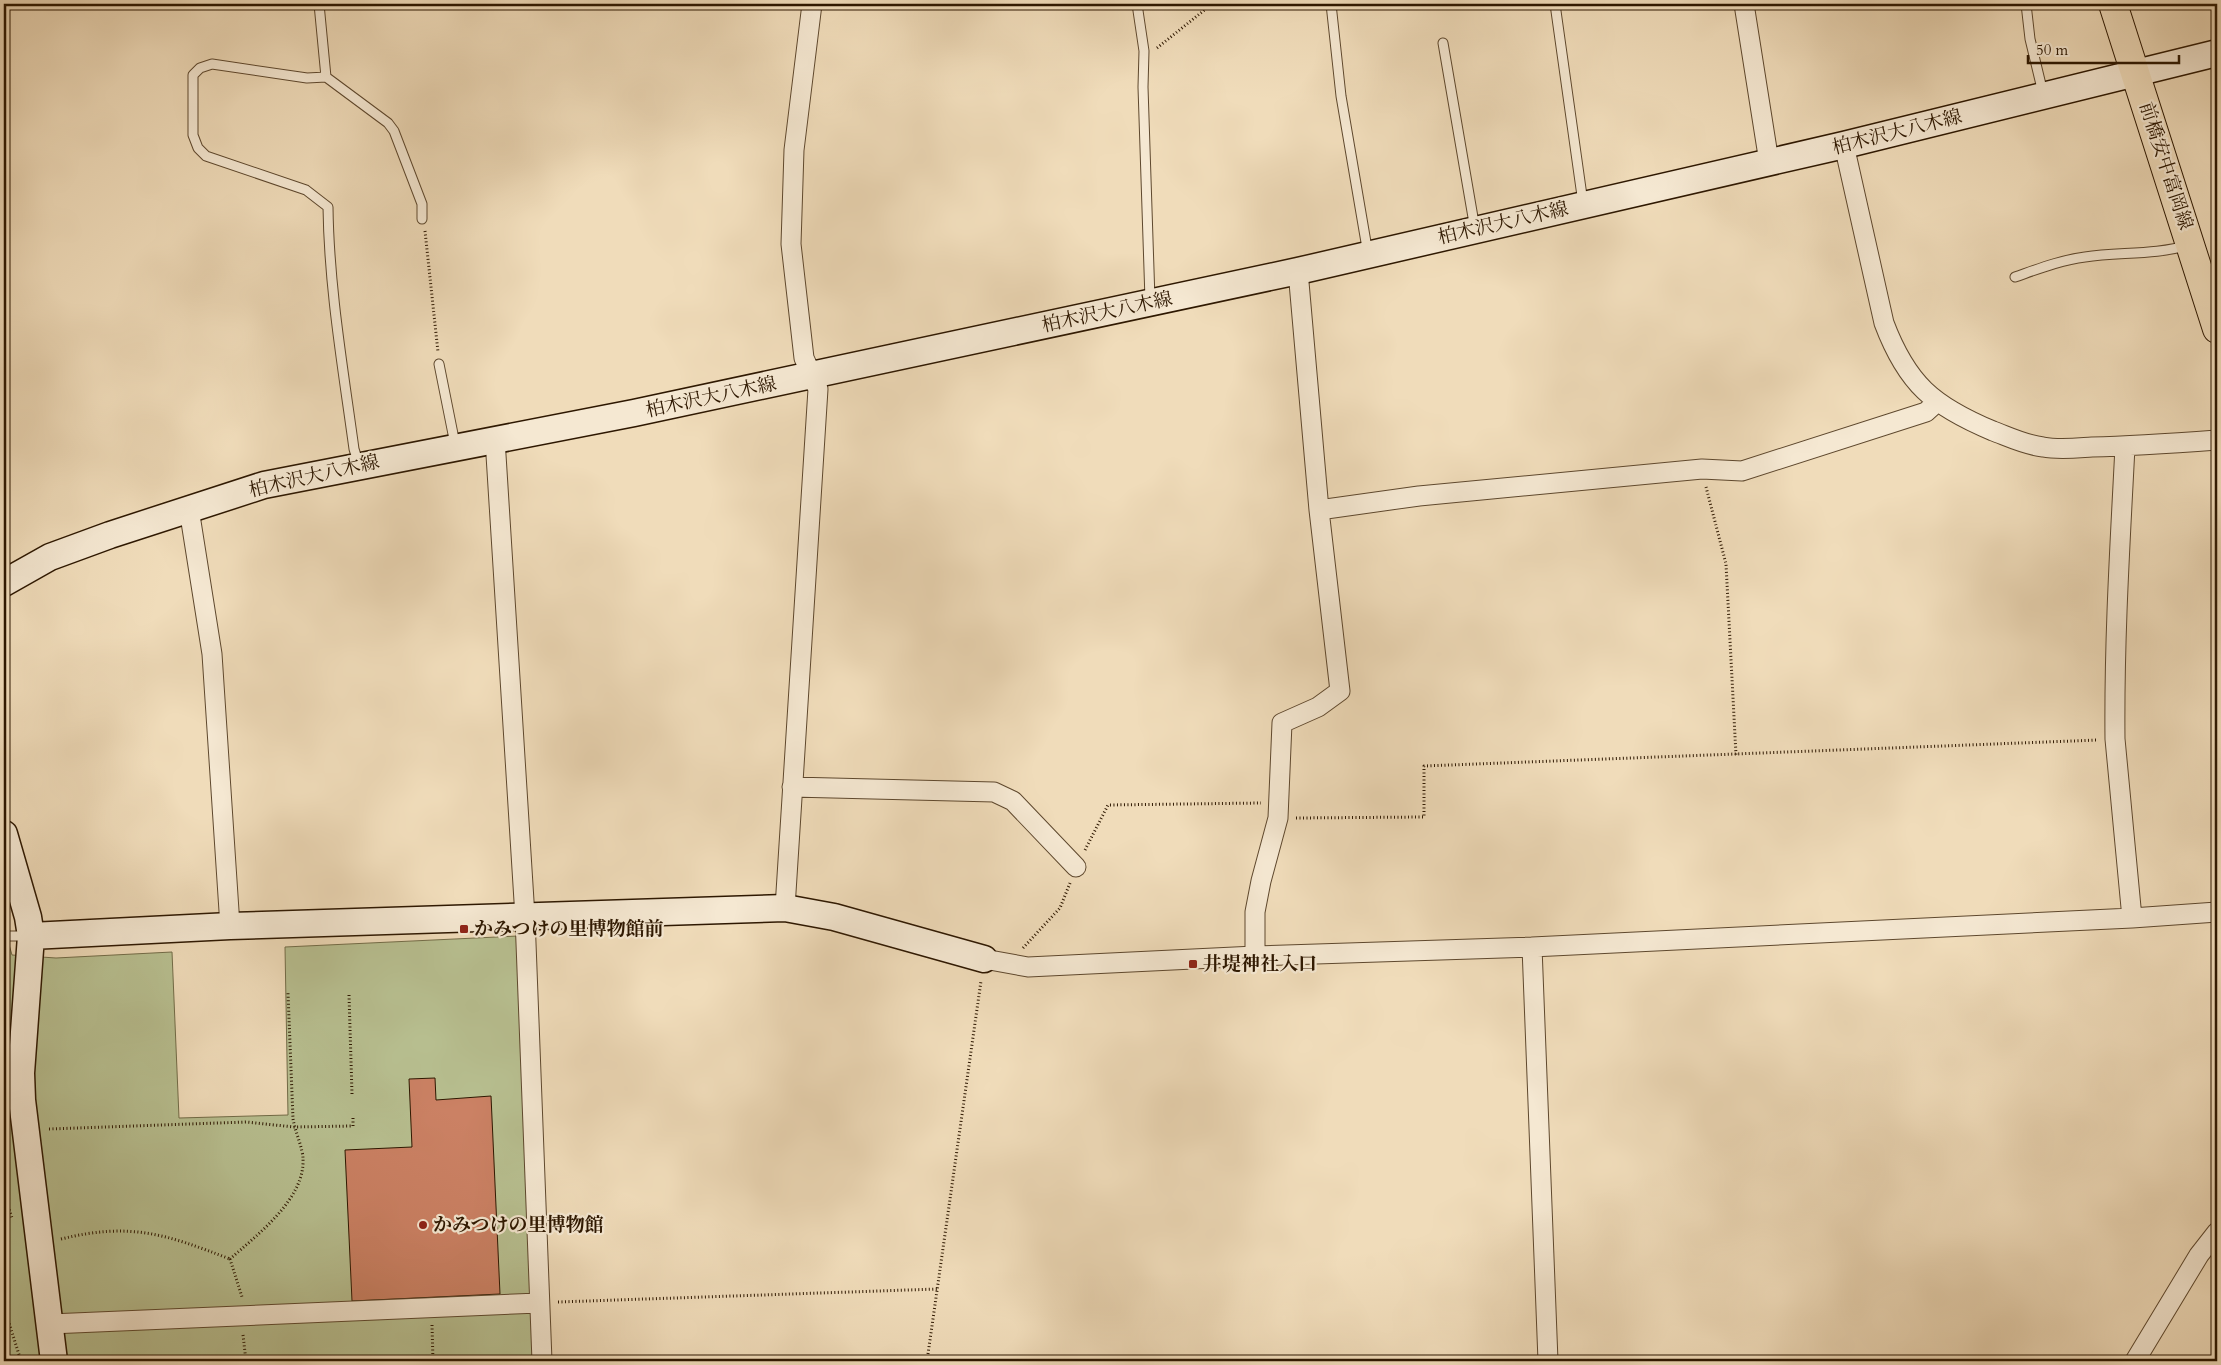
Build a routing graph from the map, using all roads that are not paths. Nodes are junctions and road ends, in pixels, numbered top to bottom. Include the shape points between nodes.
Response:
1 (320, 4) edge
2 (812, 4) edge
3 (1137, 4) edge
4 (1331, 4) edge
5 (1555, 4) edge
6 (1744, 4) edge
7 (2026, 4) edge
8 (2113, 4) edge
9 (1443, 43) dead end
10 (2217, 53) edge
11 (2136, 73) junction
12 (326, 77) junction
13 (2043, 96) junction
14 (1844, 146) junction
15 (1769, 162) junction
16 (1583, 205) junction
17 (422, 218) road end
18 (1475, 229) junction
19 (2191, 245) junction
20 (1368, 254) junction
21 (1298, 271) junction
22 (2015, 277) dead end
23 (1150, 303) junction
24 (2217, 330) edge
25 (439, 364) road end
26 (811, 376) junction
27 (1937, 402) junction
28 (495, 439) junction
29 (2217, 440) edge
30 (2125, 446) junction
31 (456, 447) junction
32 (359, 466) junction
33 (189, 509) junction
34 (1319, 510) junction
35 (4, 583) edge
36 (792, 787) junction
37 (4, 834) edge
38 (1076, 868) road end
39 (785, 908) junction
40 (2217, 912) edge
41 (525, 917) junction
42 (2132, 918) junction
43 (230, 926) junction
44 (4, 936) edge
45 (31, 936) junction
46 (1532, 947) junction
47 (1255, 956) junction
48 (996, 961) joint
49 (2217, 1232) edge
50 (539, 1303) junction
51 (50, 1324) junction
52 (54, 1361) edge
53 (542, 1361) edge
54 (1548, 1361) edge
55 (2134, 1361) edge

1 - 12 lane
2 - 26 street via 794,150 791,244 804,358
3 - 23 lane via 1144,51
4 - 20 lane via 1341,96
5 - 16 lane
6 - 15 street
7 - 13 lane
8 - 11 main road, 前橋安中富岡線
9 - 18 lane
10 - 11 main road, 柏木沢大八木線
11 - 13 main road, 柏木沢大八木線
11 - 19 main road, 前橋安中富岡線
12 - 17 lane via 388,123 394,131 422,204
12 - 32 lane via 307,78 212,64 200,68 194,75 193,135 198,148 206,156 306,190 328,207 333,297
13 - 14 main road, 柏木沢大八木線
14 - 15 main road, 柏木沢大八木線
14 - 27 street via 1884,323 1908,372
15 - 16 main road, 柏木沢大八木線
16 - 18 main road, 柏木沢大八木線
18 - 20 main road, 柏木沢大八木線
19 - 22 lane via 2172,250 2084,257
19 - 24 main road, 前橋安中富岡線
20 - 21 main road, 柏木沢大八木線
21 - 23 main road, 柏木沢大八木線
21 - 34 street
23 - 26 main road, 柏木沢大八木線
25 - 31 lane
26 - 28 main road, 柏木沢大八木線
26 - 36 street via 818,389 818,397
27 - 30 street via 1971,422 2034,446
27 - 34 street via 1926,412 1742,471 1702,469 1419,496
28 - 31 main road, 柏木沢大八木線
28 - 41 street
29 - 30 street
30 - 42 street via 2118,572 2115,739
31 - 32 main road, 柏木沢大八木線
32 - 33 main road, 柏木沢大八木線 via 264,485
33 - 35 main road, 柏木沢大八木線 via 50,557
33 - 43 street via 212,654
34 - 47 street via 1340,691 1318,707 1282,723 1279,811 1261,881 1256,912
36 - 38 street via 994,792 1013,801
36 - 39 street
37 - 45 main road
39 - 41 main road
39 - 48 main road via 834,917
40 - 42 street
41 - 43 main road
41 - 50 street
42 - 46 street
43 - 45 main road
44 - 45 lane
45 - 51 main road via 22,1100
46 - 47 street
46 - 54 street
47 - 48 street via 1028,966
49 - 55 street via 2199,1255
50 - 51 street
50 - 53 street
51 - 52 main road

